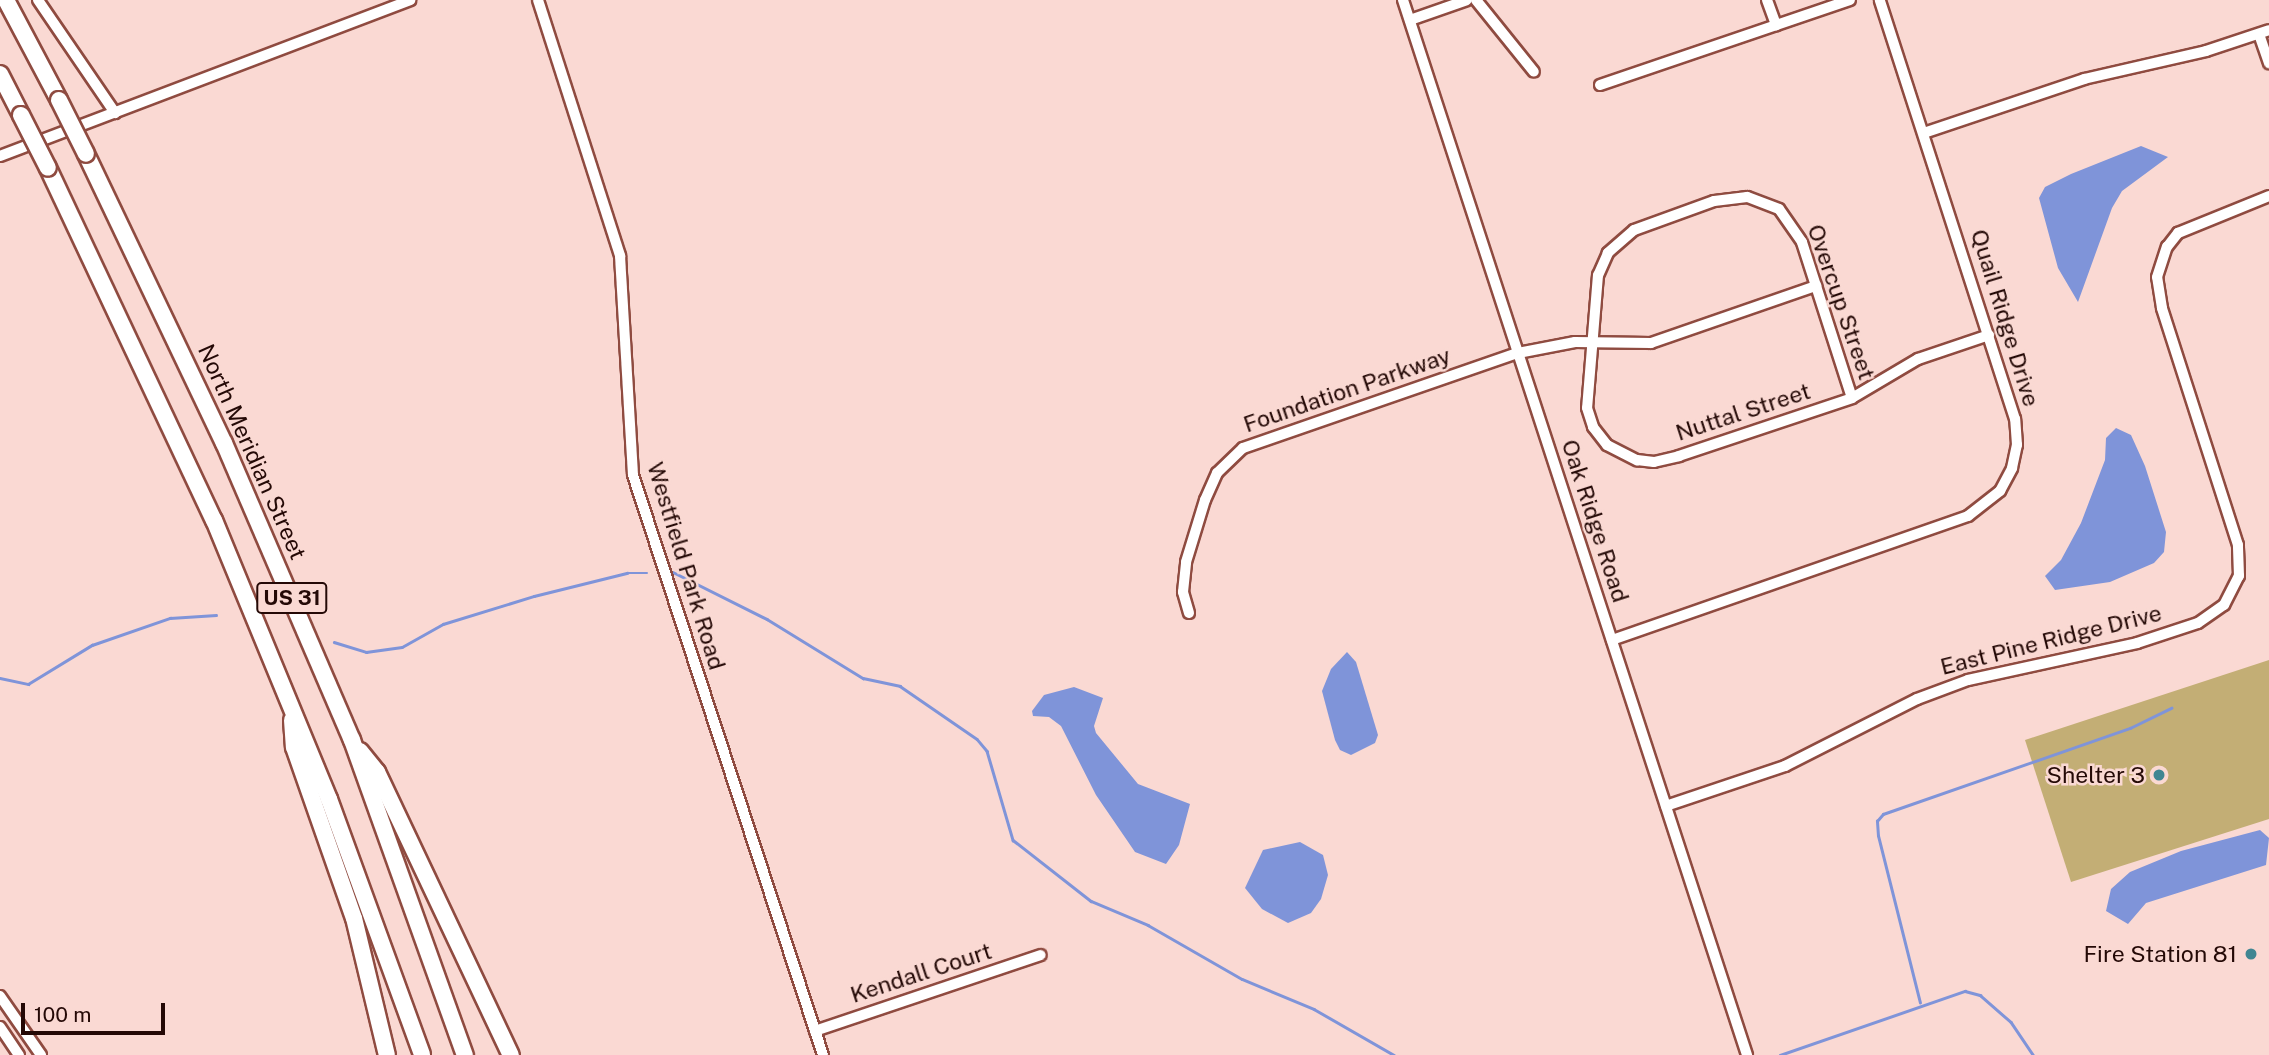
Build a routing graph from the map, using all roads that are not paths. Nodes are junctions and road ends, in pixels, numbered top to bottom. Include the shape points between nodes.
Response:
1 (6, 0) edge
2 (38, 0) edge
3 (410, 0) edge
4 (538, 0) edge
5 (1403, 0) edge
6 (1466, 0) edge
7 (1476, 0) edge
8 (1767, 0) edge
9 (1850, 0) edge
10 (1880, 0) edge
11 (395, 3) edge
12 (1410, 20) junction
13 (1776, 25) junction
14 (2264, 32) edge
15 (2269, 63) edge
16 (1534, 72) dead end
17 (0, 74) edge
18 (1600, 85) dead end
19 (114, 113) junction
20 (1924, 133) junction
21 (0, 156) edge
22 (2269, 196) edge
23 (1816, 286) junction
24 (1989, 335) junction
25 (1591, 342) junction
26 (1518, 353) junction
27 (1852, 398) junction
28 (1189, 613) dead end
29 (1612, 640) junction
30 (291, 707) junction
31 (352, 740) junction
32 (1666, 806) junction
33 (1041, 955) dead end
34 (0, 996) edge
35 (0, 1027) edge
36 (815, 1031) junction
37 (19, 1055) edge
38 (41, 1055) edge
39 (387, 1055) edge
40 (422, 1055) edge
41 (465, 1055) edge
42 (511, 1055) edge
43 (823, 1055) edge
44 (1747, 1055) edge

1 - 31 highway, North Meridian Street / US 31, bridge via 225,443
2 - 19 street
3 - 11 street
4 - 36 street, Westfield Park Road via 620,256 633,475
5 - 12 street, Oak Ridge Road
6 - 12 street
7 - 16 street
8 - 13 street
9 - 13 street
10 - 20 street, Quail Ridge Drive
11 - 19 street
12 - 26 street, Oak Ridge Road
13 - 18 street
14 - 15 street
14 - 20 street via 2206,51 2084,79
17 - 30 highway, US 31, bridge via 178,439
19 - 21 street
20 - 24 street, Quail Ridge Drive
22 - 32 street, East Pine Ridge Drive via 2178,233 2167,247 2157,277 2162,308 2238,545 2239,576 2224,605 2198,622 2137,643 1968,680 1917,699 1785,766
23 - 25 street, Foundation Parkway via 1660,341
23 - 25 street, Overcup Street via 1802,242 1785,214 1753,198 1723,199 1640,227 1613,246 1598,275
23 - 27 street, Overcup Street
24 - 27 street, Nuttal Street via 1918,359
24 - 29 street, Quail Ridge Drive via 2015,419 2017,445 2007,479 1981,509
25 - 26 street, Foundation Parkway
25 - 27 street, Nuttal Street via 1586,396 1593,427 1614,450 1637,460 1654,462 1679,456
26 - 28 street, Foundation Parkway via 1243,448 1217,473 1205,500 1186,562 1183,592
26 - 29 street, Oak Ridge Road
29 - 32 street, Oak Ridge Road
30 - 39 highway via 294,747 346,891
30 - 40 highway, US 31
31 - 41 highway, North Meridian Street / US 31
31 - 42 highway via 377,772
32 - 44 street, Oak Ridge Road
33 - 36 street, Kendall Court
34 - 38 street
35 - 37 street
36 - 43 street, Westfield Park Road

